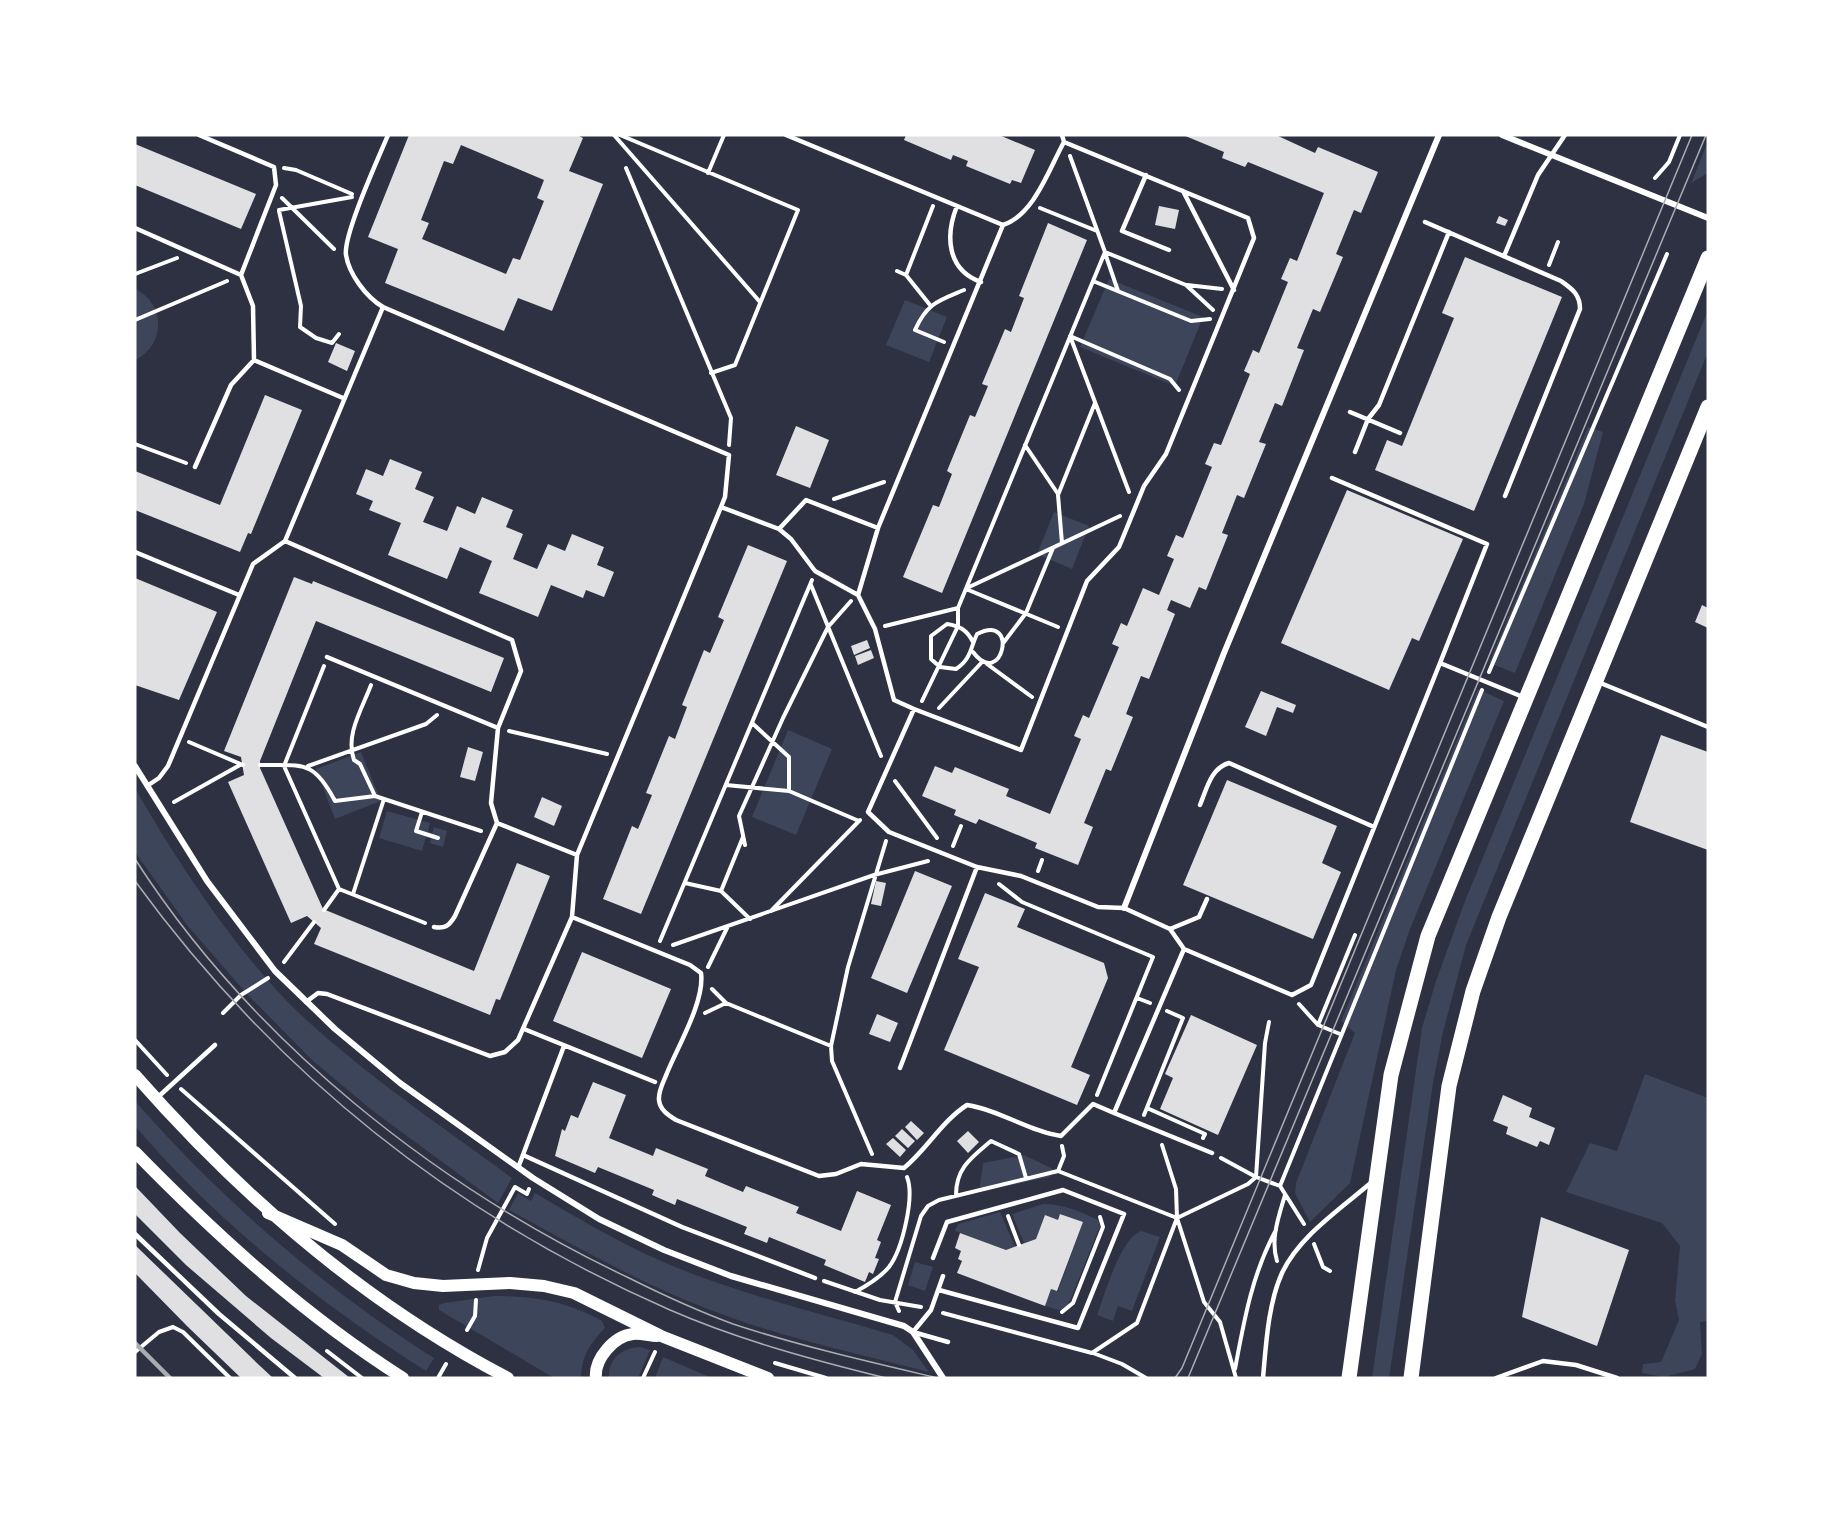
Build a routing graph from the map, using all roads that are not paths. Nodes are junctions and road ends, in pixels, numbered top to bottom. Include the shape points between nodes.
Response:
1 (199, 135) edge
2 (388, 135) edge
3 (786, 135) edge
4 (1062, 135) edge
5 (1440, 135) edge
6 (1502, 135) edge
7 (1565, 135) edge
8 (1064, 142) junction
9 (1551, 155) junction
10 (1146, 175) junction
11 (1183, 191) junction
12 (957, 206) junction
13 (1708, 218) edge
14 (1425, 222) dead end
15 (1003, 225) junction
16 (135, 228) edge
17 (1449, 232) junction
18 (1169, 250) dead end
19 (1504, 256) junction
20 (1708, 258) edge
21 (241, 275) junction
22 (981, 282) junction
23 (1234, 290) junction
24 (383, 307) junction
25 (254, 360) junction
26 (343, 398) junction
27 (1708, 407) edge
28 (1350, 412) dead end
29 (1368, 419) junction
30 (1400, 433) dead end
31 (1355, 452) dead end
32 (195, 467) road end
33 (1332, 478) dead end
34 (1505, 496) dead end
35 (721, 507) junction
36 (878, 528) junction
37 (779, 529) junction
38 (285, 541) junction
39 (135, 552) edge
40 (239, 595) junction
41 (858, 595) junction
42 (327, 657) road end
43 (1440, 663) junction
44 (1596, 681) junction
45 (1526, 698) junction
46 (914, 709) junction
47 (1708, 727) edge
48 (498, 728) junction
49 (135, 766) edge
50 (147, 786) junction
51 (1200, 805) dead end
52 (497, 823) junction
53 (1374, 827) junction
54 (577, 855) junction
55 (977, 867) junction
56 (1207, 899) dead end
57 (1124, 908) junction
58 (572, 917) junction
59 (434, 927) road end
60 (1170, 929) junction
61 (1184, 949) junction
62 (306, 1002) junction
63 (524, 1029) junction
64 (215, 1045) dead end
65 (564, 1046) junction
66 (900, 1068) dead end
67 (135, 1075) edge
68 (654, 1082) dead end
69 (156, 1099) junction
70 (1114, 1113) junction
71 (135, 1152) edge
72 (1212, 1153) road end
73 (523, 1155) junction
74 (518, 1168) junction
75 (1377, 1178) junction
76 (268, 1213) junction
77 (135, 1234) edge
78 (933, 1258) dead end
79 (943, 1276) dead end
80 (814, 1278) road end
81 (939, 1290) junction
82 (913, 1332) junction
83 (661, 1336) junction
84 (948, 1342) dead end
85 (295, 1378) edge
86 (403, 1378) edge
87 (508, 1378) edge
88 (596, 1378) edge
89 (768, 1378) edge
90 (943, 1378) edge
91 (1263, 1378) edge
92 (1349, 1378) edge
93 (1411, 1378) edge
94 (1496, 1378) edge
95 (1617, 1378) edge

1 - 21 lane via 274,167 276,185
2 - 24 lane via 349,235 346,255 364,293
3 - 12 lane
4 - 8 lane
5 - 57 street via 1224,653
6 - 9 street
7 - 9 lane
8 - 10 lane
8 - 15 lane via 1030,204 1014,221
9 - 13 street
9 - 19 lane via 1538,175
10 - 11 lane
10 - 18 lane via 1122,231
11 - 23 lane
11 - 23 lane via 1248,219 1254,238
12 - 15 lane
12 - 22 lane via 950,241 956,262 964,276
14 - 17 lane
15 - 22 lane
16 - 21 lane
17 - 19 lane
17 - 29 lane via 1379,405
19 - 34 lane via 1575,292 1580,309
20 - 45 main road
21 - 25 lane via 254,306
22 - 36 lane
23 - 46 lane via 1166,454 1144,486 1119,547 1087,581 1021,750
24 - 26 lane
24 - 35 lane via 729,454
25 - 26 lane
25 - 32 lane via 231,385
26 - 38 lane
27 - 44 main road
28 - 29 lane
29 - 30 lane
29 - 31 lane
33 - 43 lane via 1487,544
35 - 37 lane
35 - 54 lane
36 - 37 lane via 806,500
36 - 41 lane
37 - 41 lane via 815,571
38 - 40 lane via 254,564
38 - 48 lane via 512,640 521,671
39 - 40 lane
40 - 50 lane via 168,766
41 - 46 lane via 875,629 894,700
42 - 48 lane
43 - 45 lane
43 - 53 lane
44 - 47 lane
44 - 93 main road via 1499,917 1473,991 1449,1086
45 - 75 main road via 1443,897 1416,976 1391,1075
46 - 55 lane via 868,812 889,832
48 - 52 lane via 491,803
49 - 50 street
50 - 62 street via 246,934
51 - 53 lane via 1213,773 1229,763
52 - 54 lane
52 - 59 lane via 455,916 442,929
53 - 61 lane via 1311,985 1292,995
54 - 58 lane
55 - 57 lane via 1022,876 1098,907
55 - 66 lane
56 - 60 lane via 1199,917
57 - 60 lane
58 - 63 lane
58 - 70 lane via 701,973 703,985 662,1085 659,1100 663,1112 819,1176 861,1164 904,1168 954,1113 967,1105 1060,1136 1093,1104
60 - 61 lane
61 - 70 lane
62 - 63 lane via 318,993 327,994 490,1056 505,1052
62 - 74 street via 400,1083
63 - 65 lane
64 - 69 lane
65 - 68 lane
65 - 73 lane
67 - 69 main road
69 - 76 main road
70 - 72 lane
71 - 86 main road via 252,1265 339,1334
73 - 74 lane
73 - 80 lane via 682,1227
74 - 82 street via 599,1219 673,1253 731,1276 904,1326
75 - 91 lane via 1311,1235 1281,1274 1266,1342
75 - 92 main road
76 - 83 main road via 342,1245 386,1275 434,1285 510,1282 544,1286 574,1293
76 - 87 main road via 419,1328
77 - 85 lane via 219,1314
78 - 81 lane via 947,1222 1063,1190 1124,1214 1078,1328
79 - 81 lane
81 - 82 lane via 932,1310
82 - 84 lane
82 - 90 street
83 - 88 main road via 632,1334 618,1340 600,1360
83 - 89 main road
94 - 95 lane via 1543,1361 1576,1365

